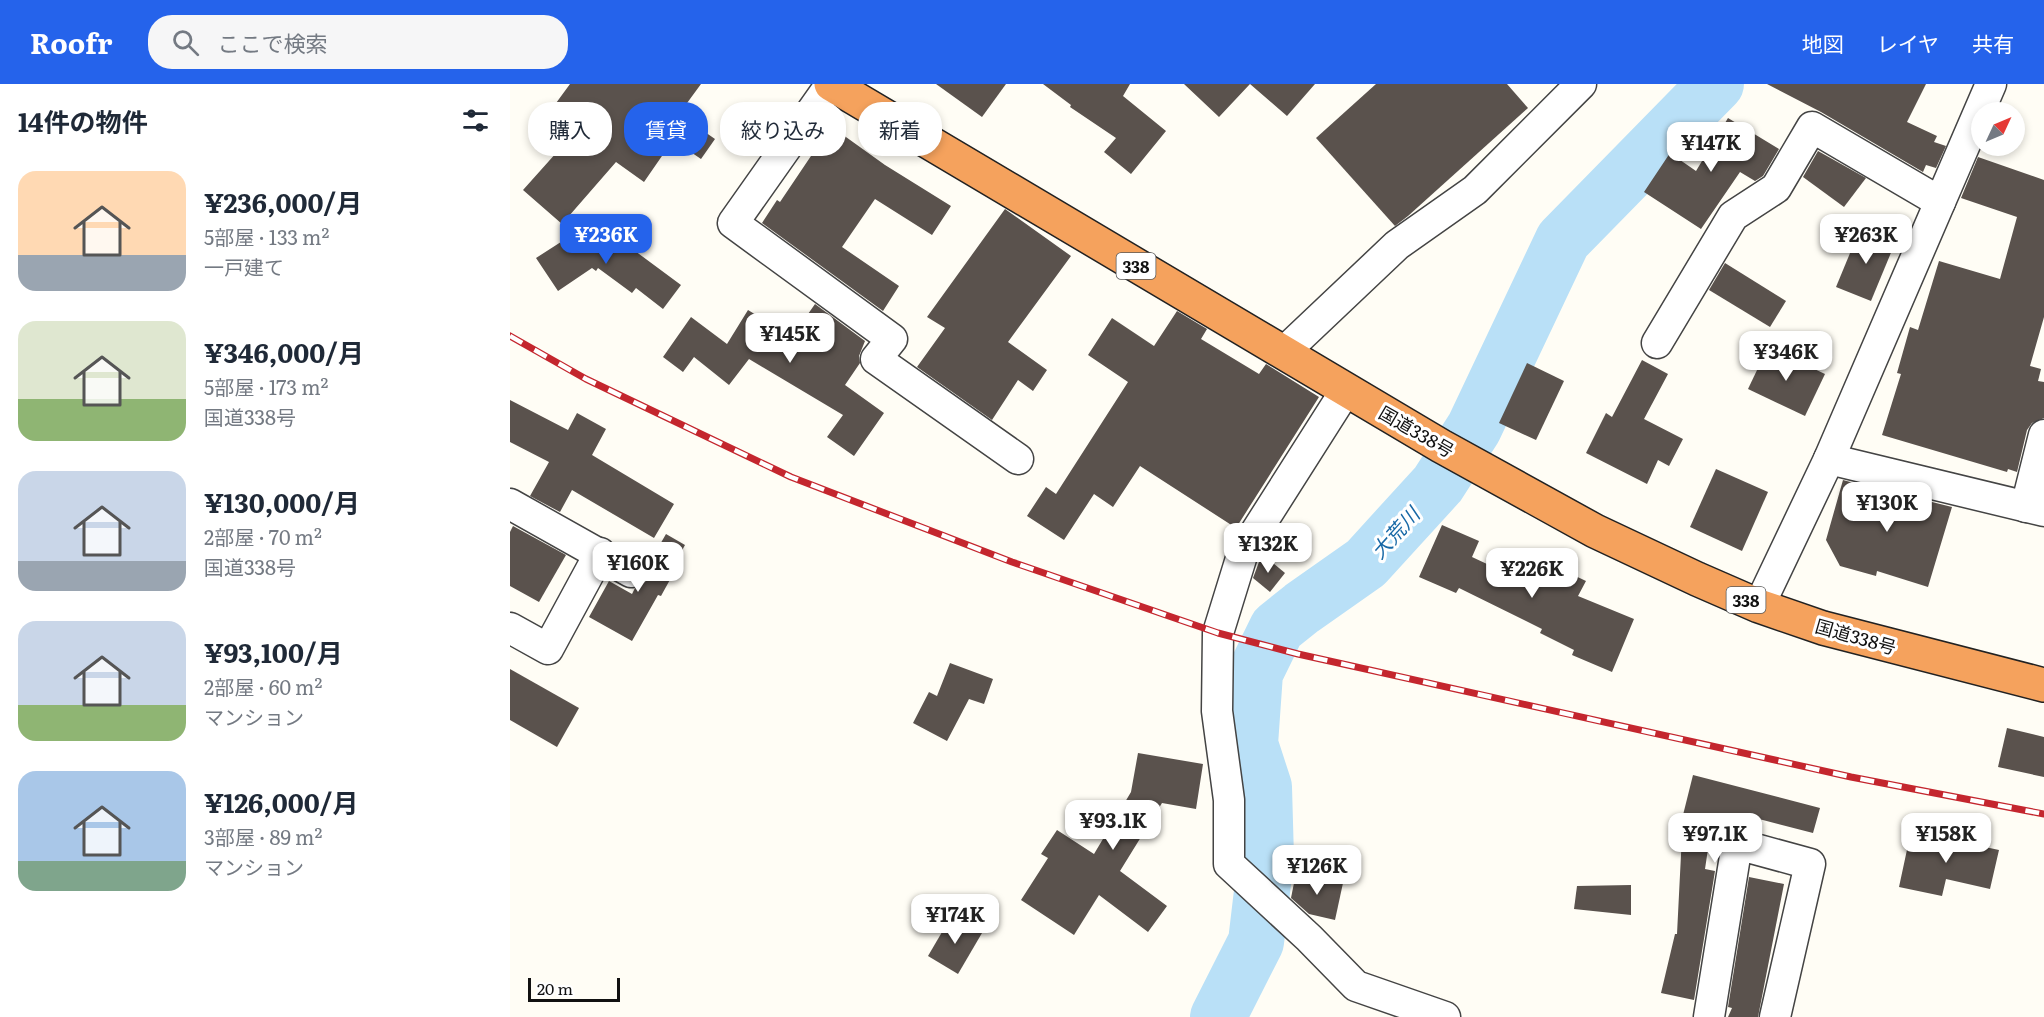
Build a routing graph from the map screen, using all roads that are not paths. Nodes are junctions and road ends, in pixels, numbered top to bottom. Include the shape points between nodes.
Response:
1 (831, 84) edge
2 (1581, 84) edge
3 (1991, 84) edge
4 (1940, 202) junction
5 (1657, 343) dead end
6 (1283, 353) junction
7 (1346, 390) junction
8 (2044, 435) edge
9 (1018, 459) dead end
10 (1828, 459) junction
11 (510, 504) edge
12 (2035, 509) edge
13 (600, 554) junction
14 (631, 572) dead end
15 (1759, 606) junction
16 (510, 628) edge
17 (2044, 685) edge
18 (1446, 1017) edge
19 (1709, 1017) edge
20 (1775, 1017) edge

1 - 6 highway, 国道338号 / 338
1 - 9 street via 733,223 892,339 876,359
2 - 6 street via 1475,190 1397,245
3 - 4 street
4 - 5 street via 1812,127 1776,188 1732,216
4 - 10 street
6 - 7 highway, 国道338号 / 338
7 - 15 highway, 国道338号 / 338 via 1595,531
7 - 18 street via 1243,552 1218,633 1217,711 1228,800 1229,864 1356,986
8 - 12 street
10 - 12 street
10 - 15 street
11 - 13 street
13 - 14 street
13 - 16 street via 548,649
15 - 17 highway, 国道338号 / 338 via 1823,628
19 - 20 street via 1737,844 1810,864

